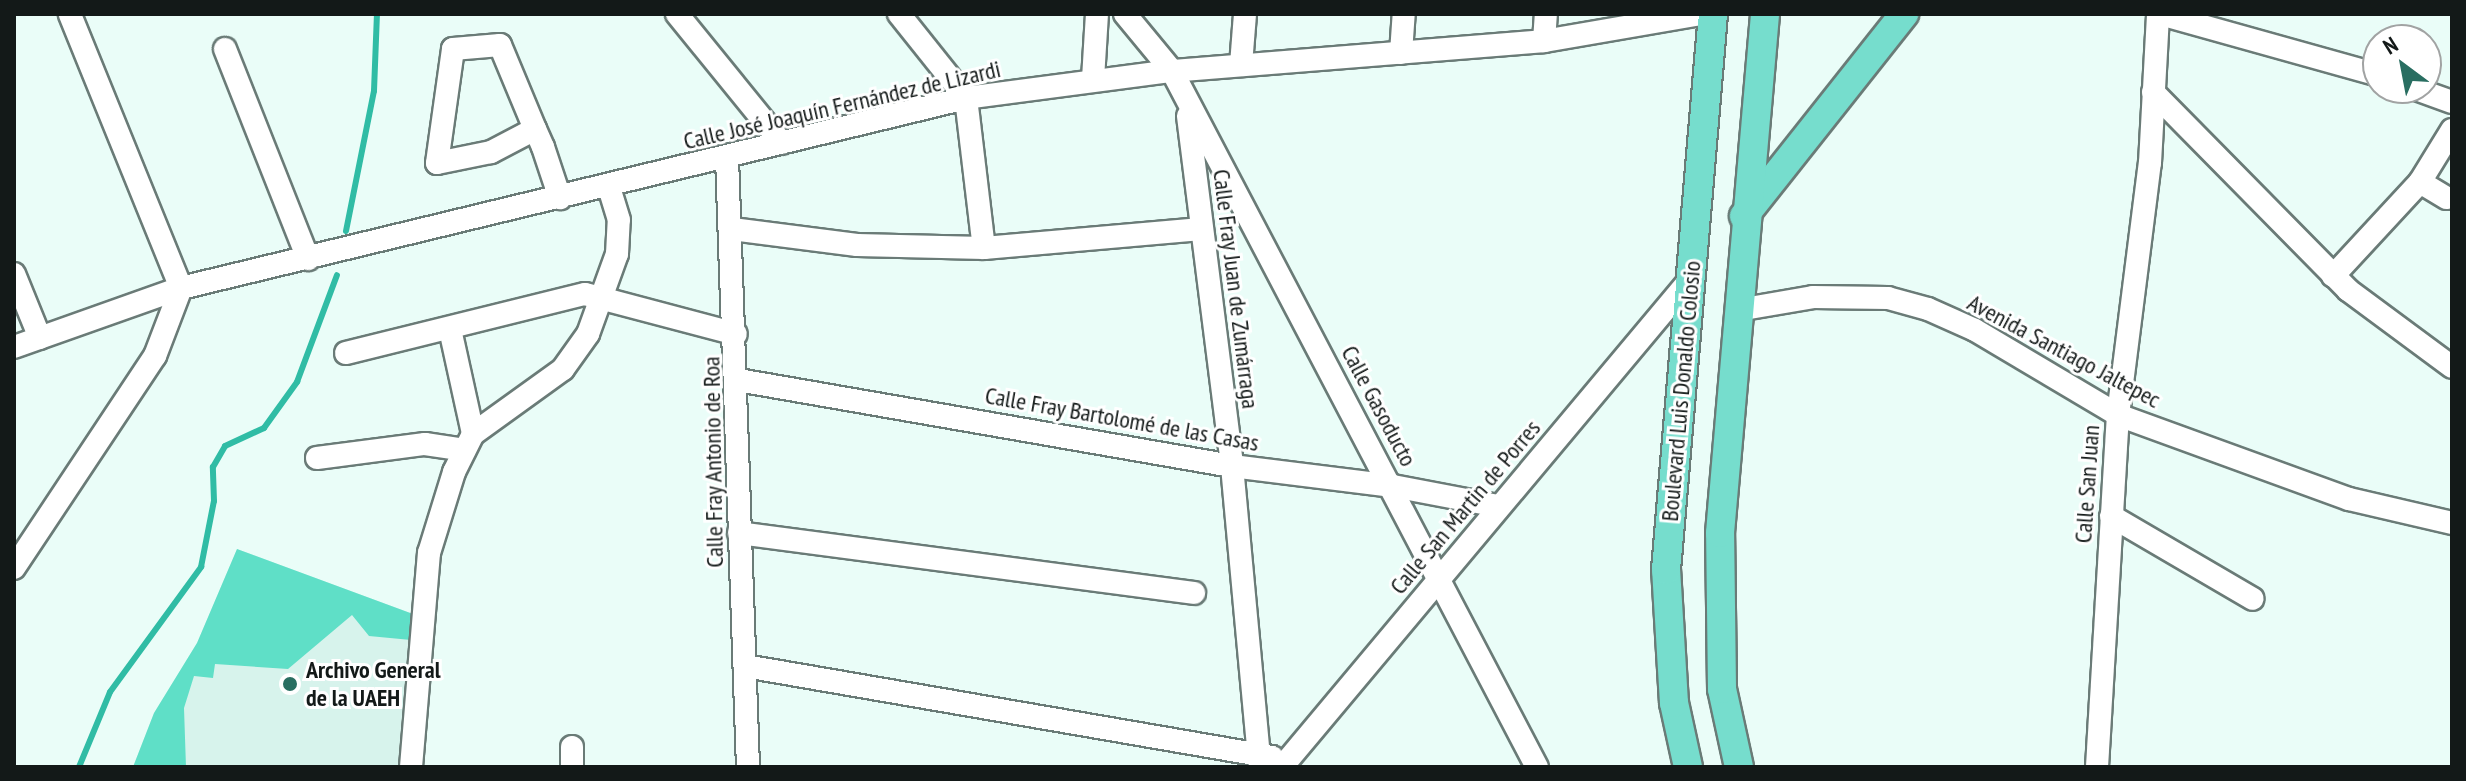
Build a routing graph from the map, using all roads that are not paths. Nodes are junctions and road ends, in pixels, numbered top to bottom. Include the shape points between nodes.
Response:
1 (70, 14) edge
2 (677, 14) edge
3 (899, 14) edge
4 (1097, 14) edge
5 (1125, 14) edge
6 (1245, 14) edge
7 (1404, 14) edge
8 (1546, 14) edge
9 (1701, 14) edge
10 (1713, 14) edge
11 (1765, 14) edge
12 (1904, 14) edge
13 (2159, 14) edge
14 (1544, 41) junction
15 (225, 49) dead end
16 (1401, 53) junction
17 (1241, 65) junction
18 (1172, 71) junction
19 (2362, 71) edge
20 (1093, 79) junction
21 (2153, 92) junction
22 (966, 98) junction
23 (1187, 105) junction
24 (535, 129) junction
25 (2452, 130) edge
26 (782, 143) junction
27 (727, 157) junction
28 (2420, 182) junction
29 (609, 188) junction
30 (560, 198) junction
31 (2447, 198) dead end
32 (1744, 217) junction
33 (732, 229) junction
34 (1201, 229) junction
35 (984, 248) junction
36 (308, 259) junction
37 (14, 274) edge
38 (2333, 276) junction
39 (1689, 281) junction
40 (181, 288) junction
41 (605, 296) junction
42 (1738, 310) junction
43 (450, 329) junction
44 (736, 334) junction
45 (40, 338) junction
46 (14, 347) edge
47 (346, 353) dead end
48 (2452, 367) edge
49 (738, 380) junction
50 (2118, 415) junction
51 (469, 442) junction
52 (317, 458) dead end
53 (1232, 466) junction
54 (1393, 486) junction
55 (1498, 506) junction
56 (2111, 516) junction
57 (2452, 523) edge
58 (739, 533) junction
59 (14, 568) edge
60 (1438, 578) junction
61 (1194, 593) dead end
62 (2253, 599) dead end
63 (745, 666) junction
64 (1260, 760) edge
65 (1284, 764) edge
66 (1739, 764) edge
67 (411, 767) edge
68 (748, 767) edge
69 (1537, 767) edge
70 (1688, 767) edge
71 (2097, 767) edge

1 - 40 street
2 - 26 street
3 - 22 street
4 - 20 street
5 - 18 street, Calle Gasoducto
6 - 17 street
7 - 16 street
8 - 14 street
9 - 14 street, Calle José Joaquín Fernández de Lizardi
10 - 39 main road, Boulevard Luis Donaldo Colosio
11 - 32 main road, Boulevard Luis Donaldo Colosio
12 - 32 main road
13 - 19 street
13 - 21 street, Calle San Juan
14 - 16 street, Calle José Joaquín Fernández de Lizardi
15 - 36 street
16 - 17 street, Calle José Joaquín Fernández de Lizardi
17 - 18 street, Calle José Joaquín Fernández de Lizardi
18 - 20 street, Calle José Joaquín Fernández de Lizardi
18 - 23 street, Calle Gasoducto
20 - 22 street, Calle José Joaquín Fernández de Lizardi
21 - 38 street
21 - 50 street, Calle San Juan via 2150,163
22 - 26 street, Calle José Joaquín Fernández de Lizardi
22 - 35 street
23 - 34 street, Calle Fray Juan de Zumárraga
23 - 54 street, Calle Gasoducto
24 - 24 street via 500,45 453,49 437,163 491,152
24 - 30 street
25 - 28 street
26 - 27 street, Calle José Joaquín Fernández de Lizardi
27 - 29 street, Calle José Joaquín Fernández de Lizardi
27 - 33 street, Calle Fray Antonio de Roa
28 - 31 street
28 - 38 street
29 - 30 street, Calle José Joaquín Fernández de Lizardi
29 - 41 street via 619,220 617,254
30 - 36 street, Calle José Joaquín Fernández de Lizardi
32 - 42 main road, Boulevard Luis Donaldo Colosio
33 - 35 street via 857,245
33 - 44 street, Calle Fray Antonio de Roa
34 - 35 street
34 - 53 street, Calle Fray Juan de Zumárraga
36 - 40 street, Calle José Joaquín Fernández de Lizardi
37 - 45 street
38 - 48 street
39 - 55 street, Calle San Martin de Porres
39 - 70 main road, Boulevard Luis Donaldo Colosio via 1666,570 1674,703
40 - 45 street, Calle José Joaquín Fernández de Lizardi
40 - 59 street via 155,356
41 - 43 street via 585,294
41 - 44 street via 618,304
41 - 51 street via 563,369
42 - 50 street, Avenida Santiago Jaltepec via 1813,297 1888,298 1928,309 1975,330
42 - 66 main road, Boulevard Luis Donaldo Colosio via 1718,619 1722,689
43 - 47 street
43 - 51 street
44 - 49 street, Calle Fray Antonio de Roa
45 - 46 street, Calle José Joaquín Fernández de Lizardi
49 - 53 street, Calle Fray Bartolomé de las Casas
49 - 58 street, Calle Fray Antonio de Roa
50 - 56 street, Calle San Juan
50 - 57 street, Avenida Santiago Jaltepec via 2349,499
51 - 52 street
51 - 67 street via 429,553
53 - 54 street, Calle Fray Bartolomé de las Casas
53 - 64 street, Calle Fray Juan de Zumárraga
54 - 55 street, Calle Fray Bartolomé de las Casas
54 - 60 street, Calle Gasoducto
55 - 60 street, Calle San Martin de Porres
56 - 62 street
56 - 71 street, Calle San Juan
58 - 61 street
58 - 63 street, Calle Fray Antonio de Roa
60 - 65 street, Calle San Martin de Porres
60 - 69 street, Calle Gasoducto
63 - 64 street
63 - 68 street, Calle Fray Antonio de Roa
64 - 65 street

